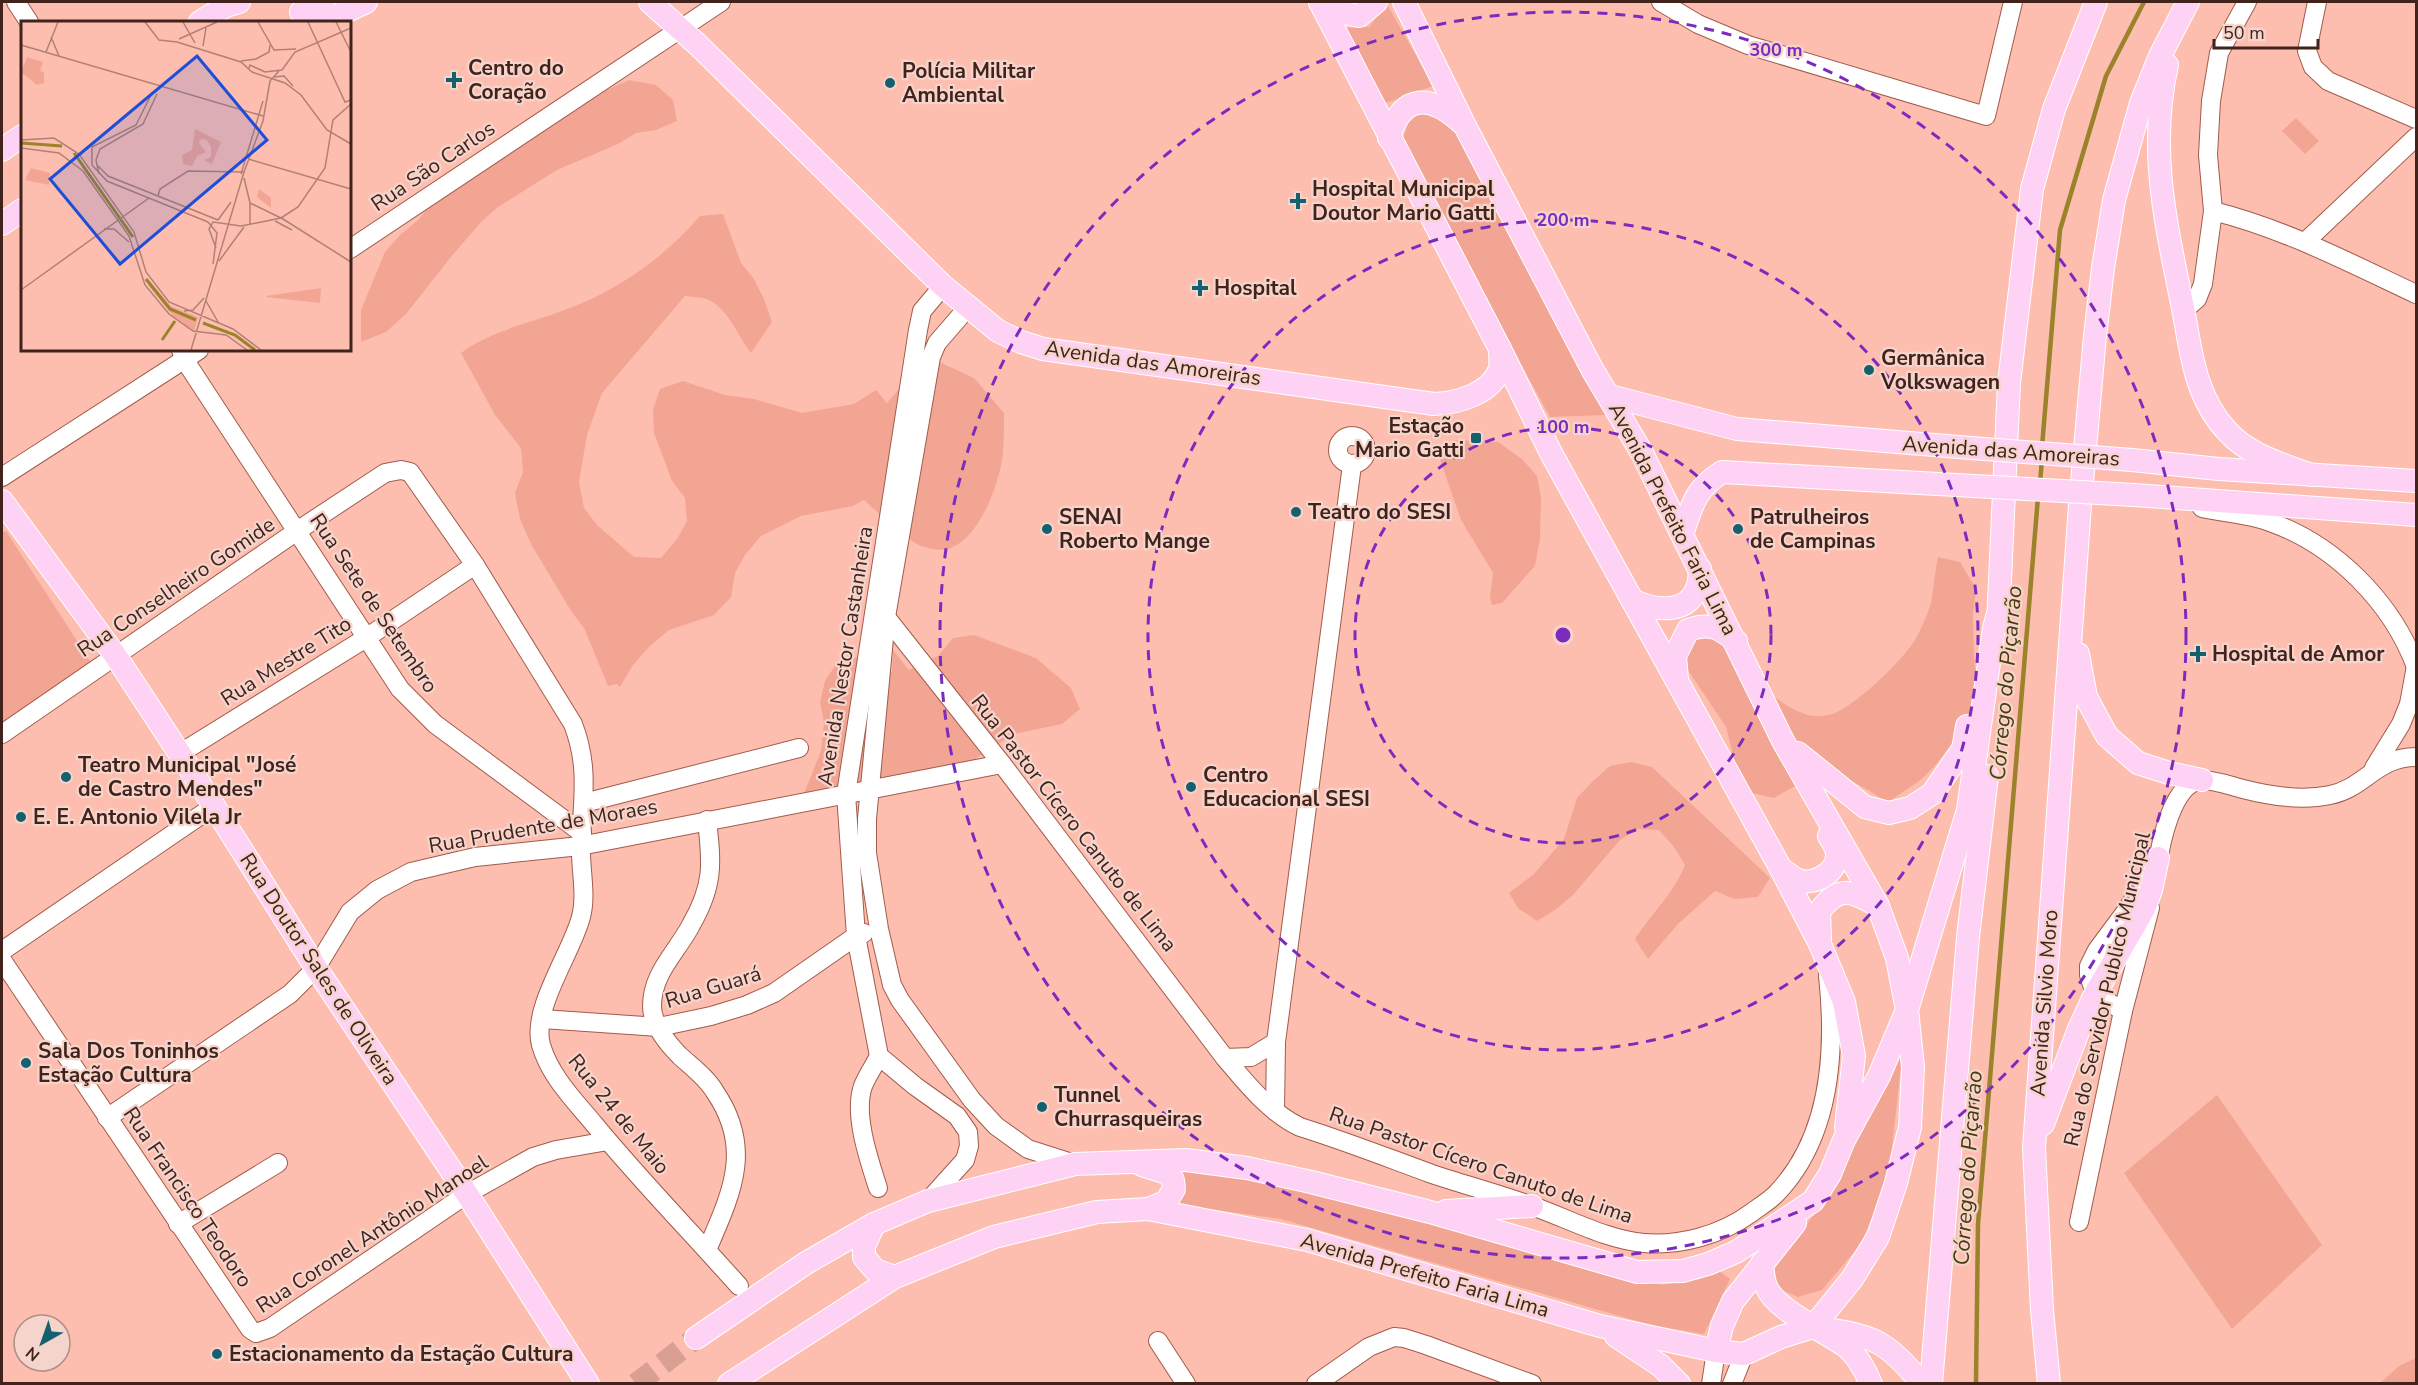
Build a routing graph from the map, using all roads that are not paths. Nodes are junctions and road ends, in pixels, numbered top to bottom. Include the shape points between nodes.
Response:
1 (16, 2) edge
2 (323, 2) edge
3 (366, 2) edge
4 (650, 2) edge
5 (722, 2) edge
6 (1320, 2) edge
7 (1377, 2) edge
8 (1404, 2) edge
9 (1661, 2) edge
10 (2096, 2) edge
11 (2247, 2) edge
12 (2317, 2) edge
13 (2014, 5) edge
14 (2184, 9) edge
15 (226, 10) edge
16 (301, 12) dead end
17 (28, 21) edge
18 (202, 21) edge
19 (325, 21) edge
20 (679, 29) junction
21 (2416, 119) edge
22 (1465, 126) junction
23 (21, 137) edge
24 (2416, 137) edge
25 (1389, 138) junction
26 (2, 150) edge
27 (21, 211) edge
28 (2213, 211) junction
29 (2, 224) edge
30 (2305, 242) junction
31 (351, 248) edge
32 (943, 286) junction
33 (2416, 294) edge
34 (969, 306) junction
35 (2183, 311) junction
36 (1500, 349) junction
37 (188, 353) edge
38 (1610, 396) junction
39 (1352, 465) dead end
40 (410, 472) joint
41 (2311, 475) junction
42 (2, 477) edge
43 (2416, 481) edge
44 (2162, 499) junction
45 (4, 509) edge
46 (2003, 511) junction
47 (2416, 515) edge
48 (297, 531) junction
49 (1682, 534) junction
50 (475, 565) junction
51 (1700, 569) junction
52 (1632, 600) junction
53 (1999, 610) junction
54 (886, 617) junction
55 (2072, 623) junction
56 (366, 638) junction
57 (1736, 641) junction
58 (115, 655) junction
59 (2416, 666) edge
60 (1678, 685) junction
61 (2, 734) edge
62 (1784, 741) junction
63 (799, 748) dead end
64 (179, 754) junction
65 (2416, 757) edge
66 (1002, 764) junction
67 (2372, 771) junction
68 (2202, 780) junction
69 (1810, 787) junction
70 (870, 790) junction
71 (846, 794) junction
72 (584, 803) junction
73 (214, 806) junction
74 (707, 820) junction
75 (581, 839) junction
76 (2158, 858) junction
77 (1781, 869) junction
78 (1878, 906) junction
79 (879, 929) junction
80 (856, 936) junction
81 (2, 951) edge
82 (1823, 951) junction
83 (2, 960) edge
84 (316, 968) junction
85 (2096, 994) junction
86 (1907, 1010) junction
87 (2123, 1011) junction
88 (542, 1019) junction
89 (658, 1028) junction
90 (1276, 1042) junction
91 (879, 1056) junction
92 (1225, 1058) junction
93 (1275, 1073) junction
94 (1244, 1080) junction
95 (1275, 1111) junction
96 (107, 1118) junction
97 (1844, 1140) junction
98 (608, 1141) junction
99 (2034, 1148) junction
100 (1130, 1162) junction
101 (278, 1163) dead end
102 (1075, 1164) junction
103 (878, 1188) dead end
104 (467, 1194) junction
105 (928, 1201) junction
106 (1813, 1201) junction
107 (1532, 1206) junction
108 (1148, 1209) junction
109 (1430, 1212) junction
110 (2079, 1222) dead end
111 (178, 1224) junction
112 (874, 1224) junction
113 (706, 1250) junction
114 (1762, 1263) junction
115 (895, 1276) junction
116 (739, 1287) dead end
117 (1599, 1326) junction
118 (1813, 1328) junction
119 (262, 1333) joint
120 (696, 1338) tunnel mouth
121 (1158, 1341) dead end
122 (1716, 1351) junction
123 (1744, 1354) junction
124 (588, 1383) edge
125 (729, 1383) edge
126 (1186, 1383) edge
127 (1316, 1383) edge
128 (1532, 1383) edge
129 (1679, 1383) edge
130 (1711, 1383) edge
131 (1732, 1383) edge
132 (1871, 1383) edge
133 (1922, 1383) edge
134 (1930, 1383) edge
135 (2049, 1383) edge

1 - 17 street
2 - 16 main road
3 - 19 main road
4 - 20 main road, Avenida das Amoreiras
5 - 20 street, Rua São Carlos
6 - 7 main road via 1334,11 1359,16
6 - 25 main road
8 - 22 main road, Avenida Prefeito Faria Lima
9 - 13 street via 1698,24 1748,45 1986,116
10 - 46 main road via 2054,109 2032,189 2009,383
11 - 28 street via 2219,53 2211,101 2208,155
12 - 21 street via 2307,51 2313,68 2328,81
14 - 35 main road via 2168,58 2160,104 2158,165 2163,216
14 - 55 main road via 2141,103 2114,200 2095,336
15 - 18 main road
20 - 31 street, Rua São Carlos
20 - 32 main road, Avenida das Amoreiras
22 - 25 main road via 1449,111 1419,101 1393,125
22 - 38 main road, Avenida Prefeito Faria Lima via 1592,369
23 - 26 main road
24 - 30 street
25 - 36 main road
27 - 29 main road
28 - 30 street
28 - 35 street via 2203,284 2197,299
30 - 33 street
32 - 34 main road, Avenida das Amoreiras
32 - 71 street, Avenida Nestor Castanheira via 925,307 920,323
34 - 36 main road, Avenida das Amoreiras via 998,331 1043,349 1434,404 1463,399 1491,383 1500,368
34 - 54 street, Avenida Nestor Castanheira via 933,349
35 - 41 main road via 2201,391 2222,425 2249,449
36 - 52 main road via 1552,455
37 - 42 street
37 - 48 street, Rua Sete de Setembro
38 - 41 main road, Avenida das Amoreiras, bridge via 1737,429
38 - 49 main road, Avenida Prefeito Faria Lima
39 - 90 street
40 - 48 street, Rua Conselheiro Gomide via 385,473
40 - 50 street, Rua 24 de Maio
41 - 43 main road, Avenida das Amoreiras
44 - 47 main road, Avenida das Amoreiras
44 - 49 main road, Avenida das Amoreiras, bridge via 1722,472 1697,494
44 - 59 street via 2253,517 2317,545 2340,562 2377,600 2407,643
45 - 58 main road, Rua Doutor Sales de Oliveira
46 - 53 main road
46 - 62 main road via 1963,749 1932,794 1910,808 1889,813 1865,807
48 - 56 street, Rua Sete de Setembro
48 - 58 street, Rua Conselheiro Gomide
49 - 51 main road, Avenida Prefeito Faria Lima
50 - 56 street, Rua Mestre Tito
50 - 72 street, Rua 24 de Maio via 573,724 582,747
51 - 52 main road via 1698,587 1680,607 1659,609
51 - 57 main road, Avenida Prefeito Faria Lima
52 - 60 main road
53 - 86 main road via 1968,810
53 - 134 main road via 1985,811 1968,937
54 - 66 street, Rua Pastor Cícero Canuto de Lima
54 - 70 street, Avenida Nestor Castanheira
55 - 68 main road via 2086,697 2107,736 2138,763
55 - 99 main road, Avenida Silvio Moro
56 - 64 street, Rua Mestre Tito
56 - 75 street, Rua Sete de Setembro via 417,707
57 - 60 main road via 1718,627 1688,630 1675,656
57 - 62 main road, Avenida Prefeito Faria Lima
58 - 61 street, Rua Conselheiro Gomide
58 - 64 main road, Rua Doutor Sales de Oliveira
59 - 67 street via 2401,724
60 - 77 main road
62 - 69 main road, Avenida Prefeito Faria Lima
63 - 72 street
64 - 73 main road, Rua Doutor Sales de Oliveira
65 - 67 street via 2392,760
66 - 70 street, Rua Prudente de Moraes
66 - 92 street, Rua Pastor Cícero Canuto de Lima
67 - 68 street via 2332,795 2300,798
68 - 76 street, Rua do Servidor Publico Municipal via 2190,784 2178,796
69 - 77 main road via 1816,810 1838,852 1836,864 1826,875 1809,882
69 - 78 main road, Avenida Prefeito Faria Lima
70 - 71 street, Rua Prudente de Moraes
70 - 79 street, Avenida Nestor Castanheira via 867,853
71 - 74 street, Rua Prudente de Moraes
71 - 80 street, Avenida Nestor Castanheira
72 - 75 street, Rua 24 de Maio
73 - 81 street
73 - 84 main road, Rua Doutor Sales de Oliveira
74 - 75 street, Rua Prudente de Moraes
74 - 89 street via 712,862 708,884 690,927 657,979 652,1006
75 - 84 street, Rua Prudente de Moraes via 475,857 411,873 377,890 350,912
75 - 88 street, Rua 24 de Maio via 582,915 546,999
76 - 85 main road via 2144,909
76 - 87 street, Rua do Servidor Publico Municipal via 2154,890
77 - 82 main road
78 - 82 main road via 1858,894 1845,892 1827,902 1819,912
78 - 86 main road, Avenida Prefeito Faria Lima via 1897,958
79 - 80 street, Rua Guará
79 - 102 street, Avenida Nestor Castanheira via 892,985 900,1000 972,1100 996,1126 1028,1149
80 - 89 street, Rua Guará via 774,993 711,1016
80 - 91 street, Avenida Nestor Castanheira
82 - 97 main road via 1845,1002 1854,1056
82 - 107 street, Rua Pastor Cícero Canuto de Lima via 1832,1035 1827,1091 1818,1123 1800,1161 1775,1196 1720,1231 1668,1243 1619,1238
83 - 96 street, Rua Francisco Teodoro
84 - 96 street, Rua Prudente de Moraes via 281,1001
84 - 104 main road, Rua Doutor Sales de Oliveira
85 - 87 street
85 - 99 main road
86 - 97 main road via 1880,1076
86 - 118 main road, Avenida Prefeito Faria Lima via 1913,1067 1910,1127 1896,1183 1878,1237 1866,1259
87 - 110 street, Rua do Servidor Publico Municipal
88 - 89 street, Rua Guará
88 - 98 street, Rua 24 de Maio via 540,1044 558,1080
89 - 113 street via 673,1049 714,1089 734,1129 734,1183
90 - 92 street via 1251,1057
90 - 93 street
91 - 103 street via 863,1087 861,1107 862,1134
91 - 105 street via 957,1116 968,1132 965,1160
92 - 94 street, Rua Pastor Cícero Canuto de Lima
93 - 94 street
93 - 95 street
94 - 95 street, Rua Pastor Cícero Canuto de Lima
95 - 107 street, Rua Pastor Cícero Canuto de Lima via 1300,1127
96 - 111 street, Rua Francisco Teodoro
97 - 106 main road
98 - 104 street, Rua Coronel Antônio Manoel via 533,1157
98 - 113 street, Rua 24 de Maio
99 - 135 main road, Avenida Silvio Moro
100 - 102 main road
100 - 108 main road via 1167,1173 1173,1180 1174,1189 1166,1202
100 - 109 main road via 1186,1160 1247,1168
101 - 111 street
102 - 105 main road
104 - 119 street, Rua Coronel Antônio Manoel
104 - 124 main road, Rua Doutor Sales de Oliveira
105 - 112 main road
106 - 109 main road via 1736,1252 1700,1266 1661,1273 1637,1272
106 - 114 main road
107 - 109 main road
108 - 115 main road, Avenida Prefeito Faria Lima via 1096,1212 994,1237
108 - 117 main road, Avenida Prefeito Faria Lima via 1307,1240
111 - 119 street, Rua Francisco Teodoro via 250,1329
112 - 115 main road via 864,1246 864,1257 874,1270
112 - 120 main road via 806,1263
113 - 116 street, Rua 24 de Maio
114 - 118 main road via 1765,1285 1771,1295
114 - 122 main road via 1733,1301
115 - 125 main road, Avenida Prefeito Faria Lima
117 - 122 main road, Avenida Prefeito Faria Lima
117 - 129 main road via 1661,1366
118 - 123 main road via 1780,1337
118 - 132 main road via 1846,1346
118 - 133 main road via 1850,1332 1882,1344 1904,1361
121 - 126 street
122 - 123 main road, Avenida Prefeito Faria Lima
122 - 130 street
123 - 131 street
127 - 128 street via 1382,1340 1404,1338

